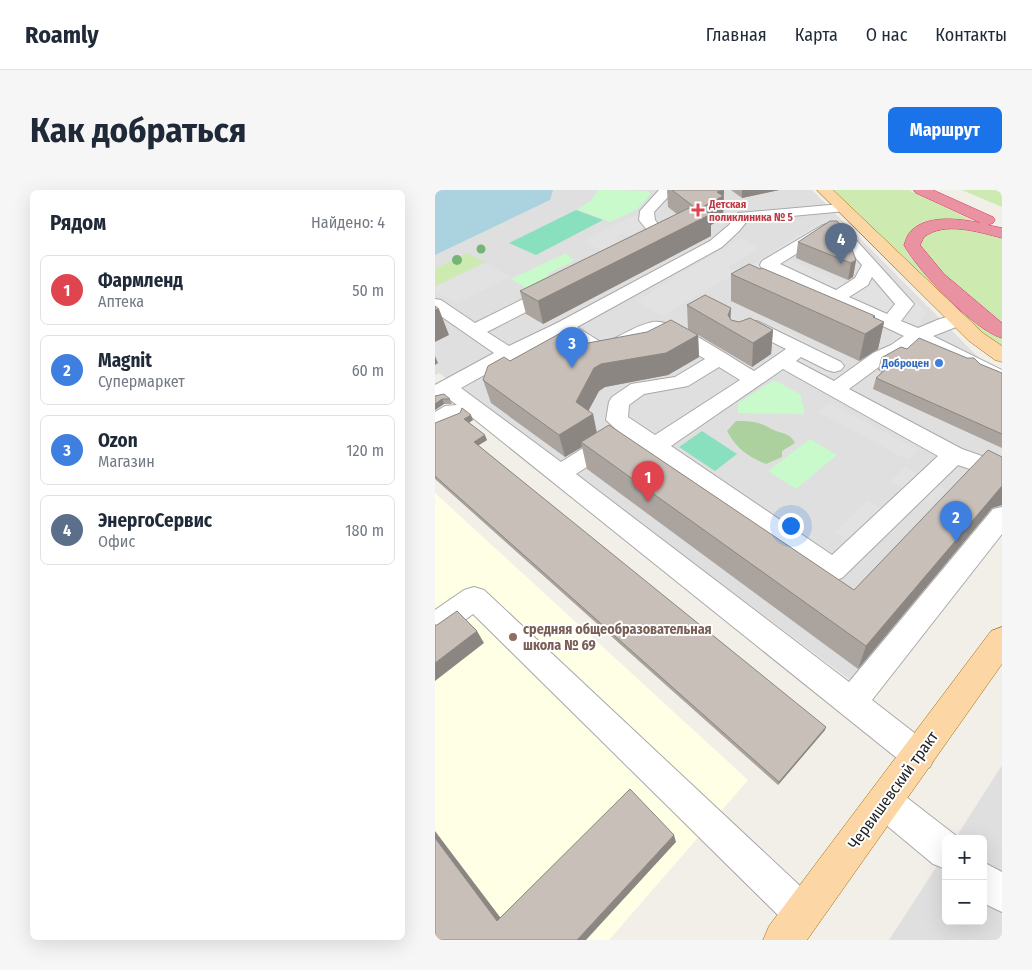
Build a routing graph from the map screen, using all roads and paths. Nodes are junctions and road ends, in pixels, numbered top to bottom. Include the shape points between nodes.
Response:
1 (685, 190) edge
2 (824, 190) edge
3 (921, 190) edge
4 (949, 190) edge
5 (659, 192) edge
6 (841, 208) junction
7 (1002, 212) edge
8 (1002, 227) edge
9 (1002, 233) edge
10 (625, 255) edge
11 (870, 265) junction
12 (571, 282) edge
13 (837, 297) junction
14 (435, 304) edge
15 (958, 320) junction
16 (890, 322) junction
17 (564, 327) junction
18 (474, 331) junction
19 (1002, 332) edge
20 (917, 335) junction
21 (738, 338) edge
22 (508, 354) junction
23 (791, 355) junction
24 (1002, 356) edge
25 (719, 359) junction
26 (834, 366) dead end
27 (1002, 378) edge
28 (754, 380) junction
29 (835, 390) junction
30 (441, 391) edge
31 (629, 429) junction
32 (655, 446) junction
33 (954, 455) junction
34 (1002, 472) edge
35 (560, 474) junction
36 (1002, 516) edge
37 (435, 626) edge
38 (1002, 640) edge
39 (852, 702) junction
40 (919, 756) junction
41 (885, 802) junction
42 (942, 848) edge
43 (987, 883) edge
44 (1002, 894) edge
45 (793, 926) edge

1 - 5 lane
2 - 6 main road
3 - 8 highway
4 - 7 highway
5 - 10 lane via 647,211 647,220 660,237
6 - 15 main road
6 - 17 lane via 739,213 734,228 716,244
9 - 19 highway via 969,226 939,225 919,232 912,245 923,262 986,322
11 - 13 lane via 862,281
11 - 13 lane via 841,232 827,229 768,265
11 - 16 lane via 905,304
12 - 18 lane
13 - 16 lane
14 - 18 lane
15 - 20 lane
15 - 24 main road
16 - 20 lane
17 - 22 lane
17 - 25 lane via 594,346 603,348 613,347 649,328 664,328
18 - 22 lane
20 - 27 lane
20 - 29 lane via 898,349 880,356
21 - 23 lane via 757,327
22 - 30 lane
23 - 26 lane
23 - 28 lane
23 - 29 lane
25 - 28 lane
25 - 31 lane via 681,382 639,389 619,402 617,420
28 - 32 lane
29 - 33 lane
30 - 35 lane
31 - 32 lane
31 - 35 lane
32 - 33 lane via 833,570
33 - 34 lane
35 - 39 lane
36 - 39 lane
37 - 45 lane via 475,598
38 - 40 main road, Червишевский тракт
39 - 40 lane
40 - 41 main road, Червишевский тракт
41 - 42 lane
41 - 45 main road, Червишевский тракт
43 - 44 lane

